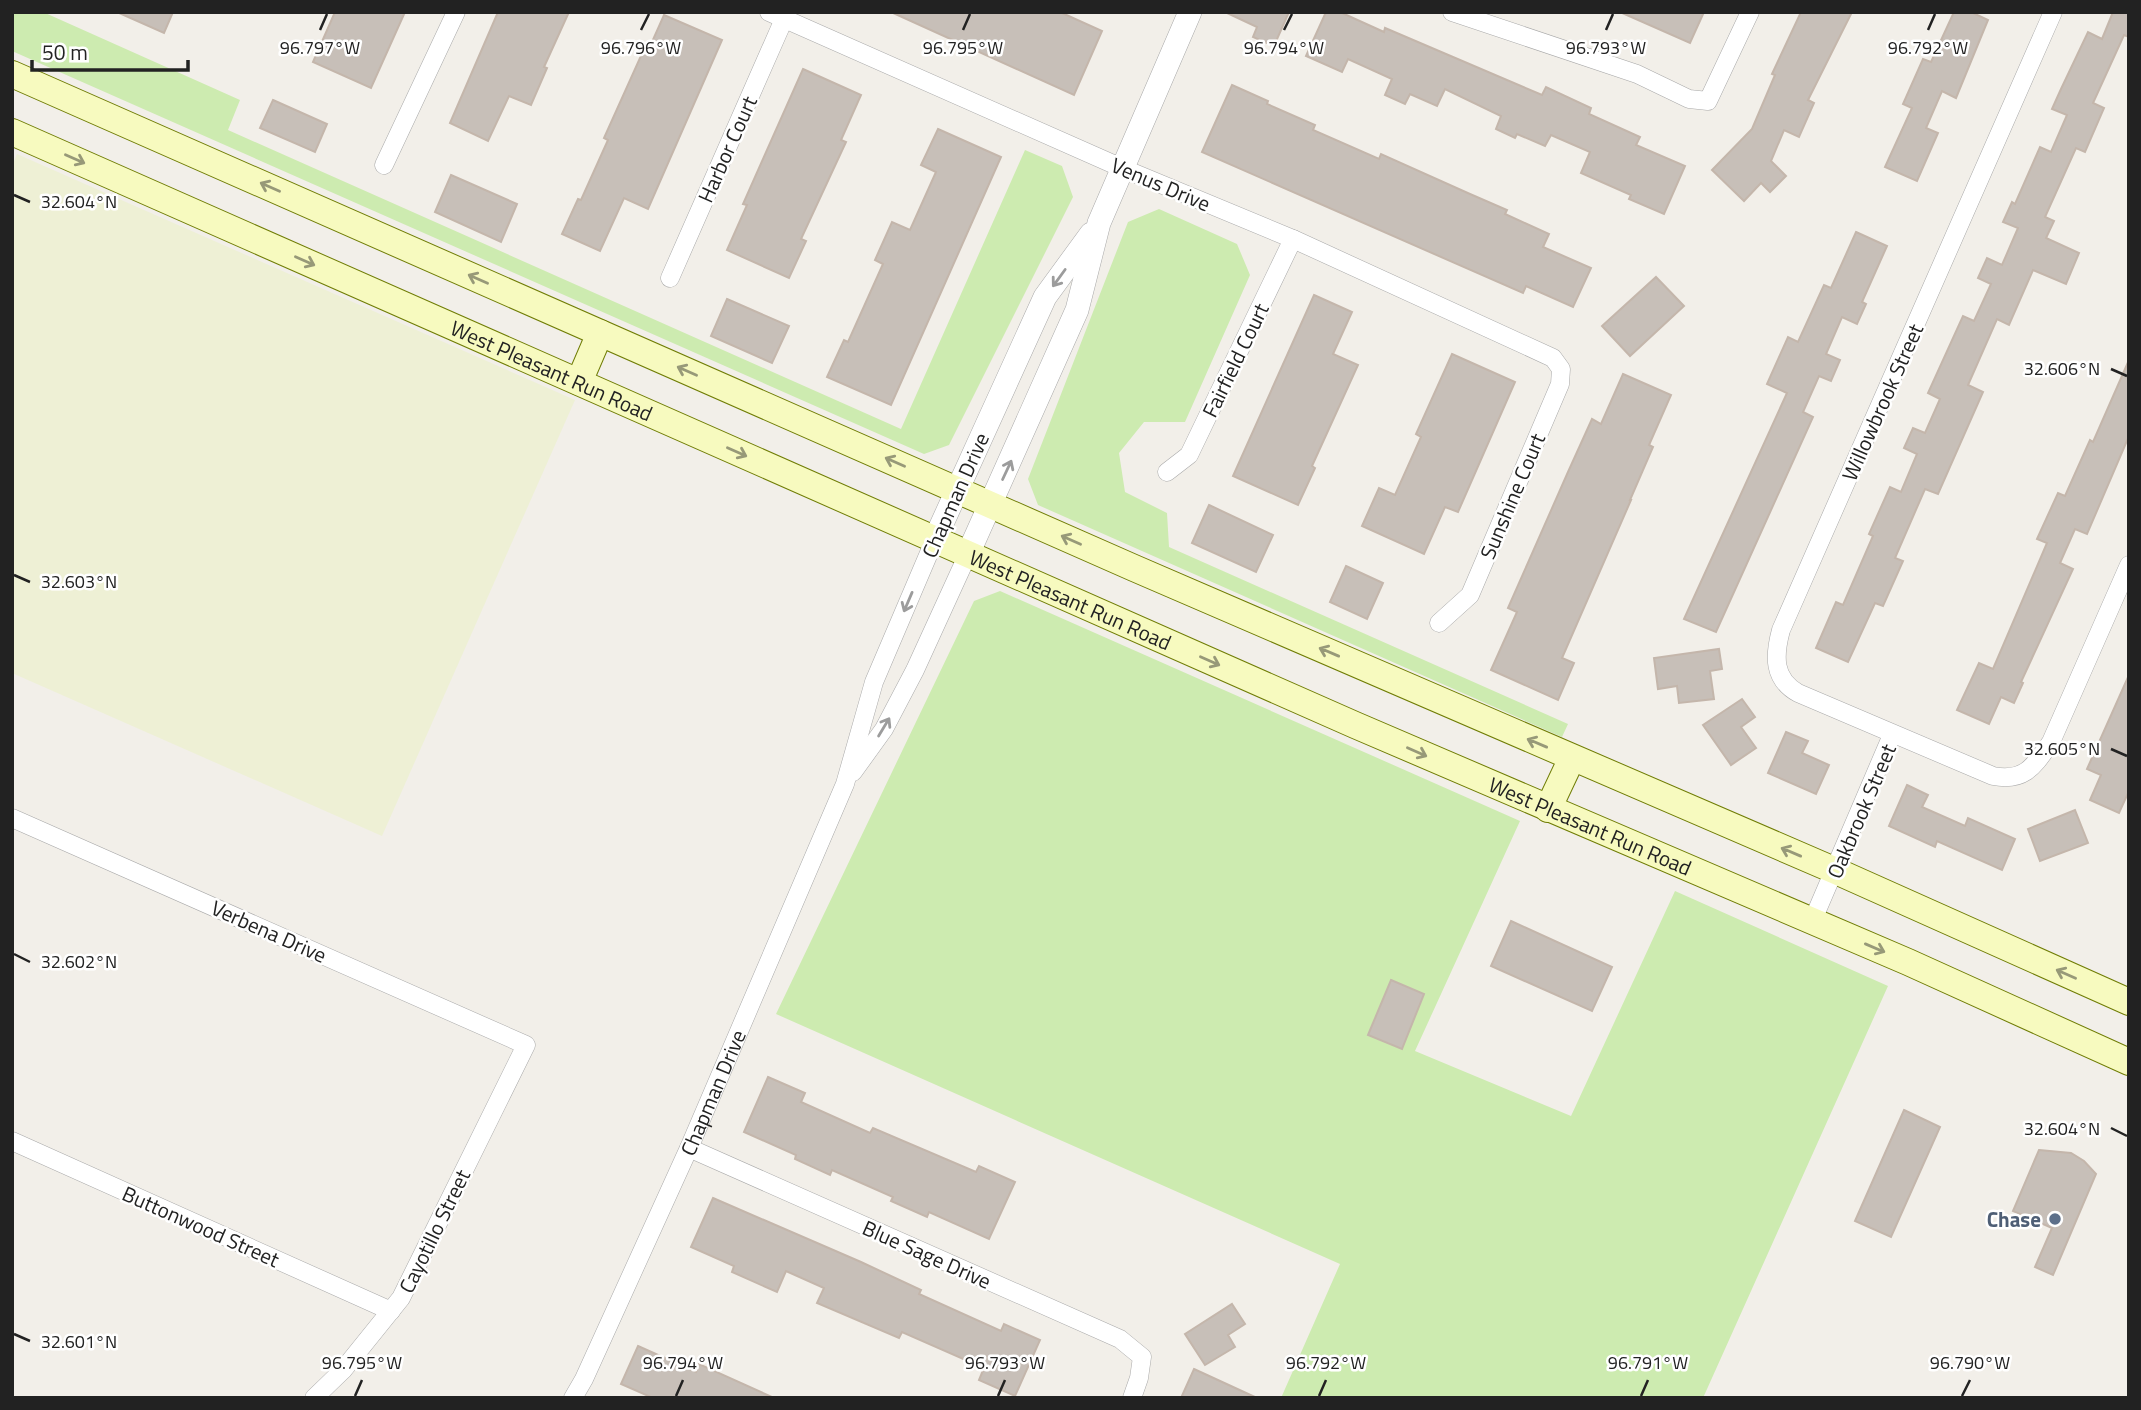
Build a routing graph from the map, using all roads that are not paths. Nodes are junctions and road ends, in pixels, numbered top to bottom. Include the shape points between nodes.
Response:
1 (456, 12) edge
2 (1190, 12) edge
3 (1452, 12) edge
4 (1750, 12) edge
5 (2053, 12) edge
6 (776, 16) edge
7 (1487, 17) edge
8 (12, 74) edge
9 (12, 132) edge
10 (384, 165) dead end
11 (1122, 168) junction
12 (1098, 223) junction
13 (1293, 239) junction
14 (670, 278) dead end
15 (600, 333) junction
16 (1553, 358) joint
17 (579, 382) junction
18 (1167, 472) dead end
19 (957, 490) junction
20 (991, 505) junction
21 (935, 539) junction
22 (968, 554) junction
23 (2129, 565) edge
24 (1439, 623) dead end
25 (1892, 735) junction
26 (1572, 758) junction
27 (845, 784) junction
28 (1548, 809) junction
29 (12, 818) edge
30 (1836, 871) junction
31 (1812, 922) junction
32 (2129, 1002) edge
33 (526, 1045) joint
34 (2129, 1062) edge
35 (12, 1141) edge
36 (689, 1149) junction
37 (391, 1311) junction
38 (314, 1398) edge
39 (573, 1398) edge
40 (1132, 1398) edge

1 - 10 street
2 - 11 street, Chapman Drive
3 - 7 street
4 - 7 street via 1708,100 1689,99 1637,74
5 - 25 street, Willowbrook Street via 1776,647 1776,664 1788,687
6 - 11 street, Venus Drive
6 - 14 street, Harbor Court
15 -> 8 main road
9 -> 17 main road, West Pleasant Run Road
11 - 12 street, Chapman Drive
11 - 13 street, Venus Drive
12 -> 19 street, Chapman Drive via 1045,297
20 -> 12 street, Chapman Drive via 1077,310
13 - 16 street, Venus Drive
13 - 18 street, Fairfield Court via 1189,455
15 - 17 main road
19 -> 15 main road
16 - 24 street, Sunshine Court via 1561,369 1560,384 1470,595
17 -> 21 main road, West Pleasant Run Road
19 - 20 main road
19 - 21 street, Chapman Drive
20 - 22 street, Chapman Drive
26 -> 20 main road
21 - 22 main road, West Pleasant Run Road
21 -> 27 street, Chapman Drive via 874,682
27 -> 22 street, Chapman Drive via 884,729
22 -> 28 main road, West Pleasant Run Road
23 - 25 street, Oakbrook Street via 2051,742 2018,777 1993,776
25 - 30 street, Oakbrook Street
26 - 28 main road
30 -> 26 main road
27 - 36 street, Chapman Drive
28 - 31 main road, West Pleasant Run Road
29 - 33 street, Verbena Drive
30 - 31 street, Oakbrook Street
32 -> 30 main road
31 -> 34 main road, West Pleasant Run Road
33 - 37 street, Cayotillo Street
35 - 37 street, Buttonwood Street
36 - 39 street, Chapman Drive
36 - 40 street, Blue Sage Drive via 1120,1339 1142,1357
37 - 38 street, Cayotillo Street

